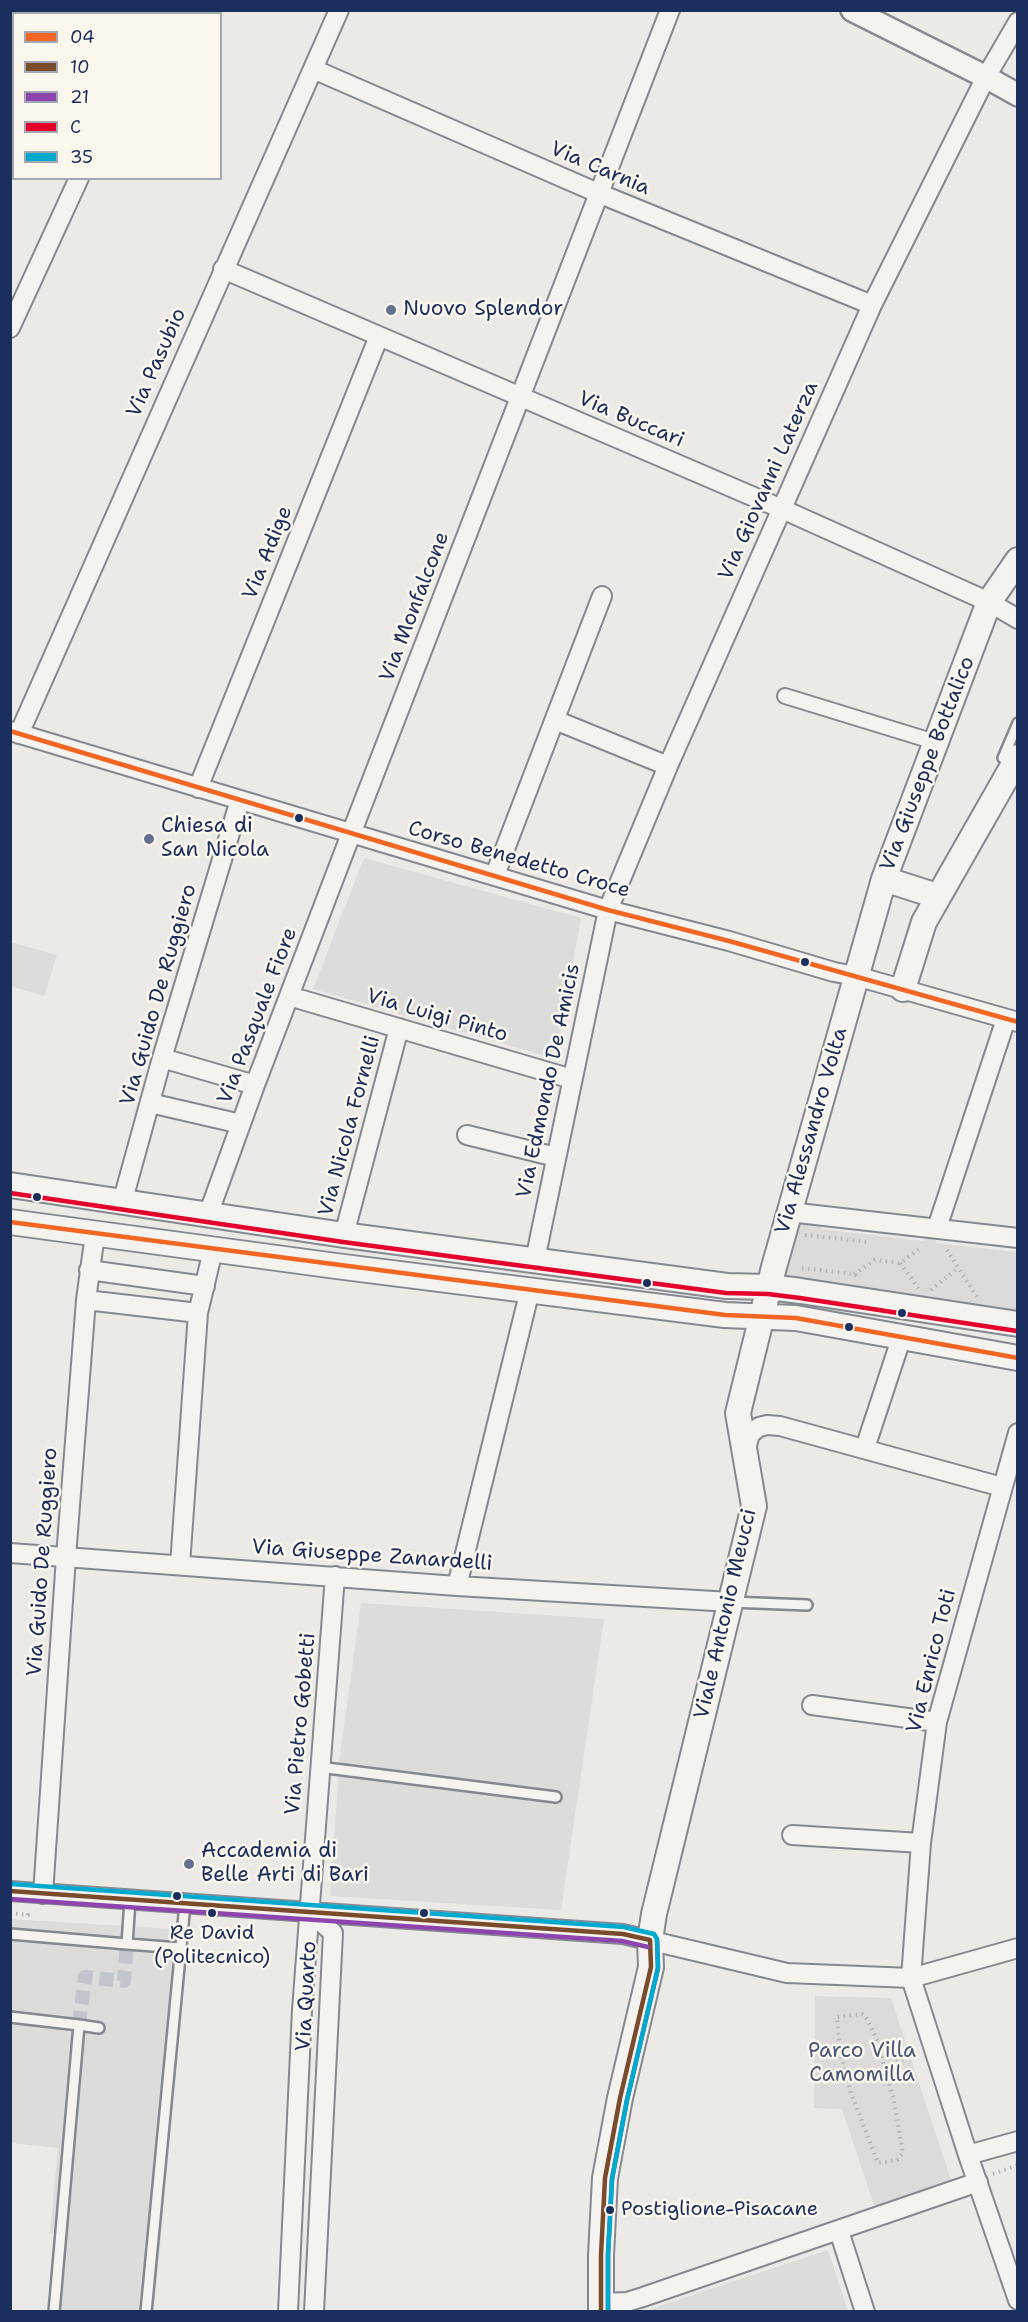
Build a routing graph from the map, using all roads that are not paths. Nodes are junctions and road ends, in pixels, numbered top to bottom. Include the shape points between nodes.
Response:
1 (339, 10) edge
2 (670, 10) edge
3 (1007, 10) edge
4 (863, 13) edge
5 (1017, 16) edge
6 (1017, 22) edge
7 (313, 69) junction
8 (986, 77) junction
9 (1017, 95) edge
10 (78, 180) edge
11 (598, 193) junction
12 (223, 269) junction
13 (872, 305) junction
14 (10, 328) edge
15 (379, 336) junction
16 (521, 397) junction
17 (782, 509) junction
18 (1017, 560) edge
19 (602, 596) dead end
20 (989, 602) junction
21 (1017, 619) edge
22 (785, 696) dead end
23 (555, 720) junction
24 (1017, 723) edge
25 (15, 733) edge
26 (936, 742) junction
27 (1010, 758) edge
28 (668, 766) junction
29 (198, 788) junction
30 (240, 800) junction
31 (351, 834) junction
32 (495, 875) junction
33 (884, 879) junction
34 (936, 896) junction
35 (608, 910) junction
36 (856, 976) junction
37 (903, 989) junction
38 (289, 996) junction
39 (1012, 1020) edge
40 (399, 1028) junction
41 (162, 1058) junction
42 (572, 1079) junction
43 (255, 1085) junction
44 (150, 1103) junction
45 (241, 1124) junction
46 (466, 1135) dead end
47 (556, 1157) junction
48 (10, 1185) edge
49 (122, 1203) junction
50 (789, 1212) junction
51 (208, 1215) junction
52 (10, 1222) edge
53 (937, 1228) junction
54 (95, 1234) junction
55 (344, 1235) junction
56 (1017, 1238) edge
57 (213, 1250) junction
58 (535, 1260) junction
59 (89, 1270) junction
60 (205, 1286) junction
61 (769, 1287) junction
62 (530, 1290) junction
63 (86, 1300) junction
64 (198, 1312) junction
65 (762, 1317) junction
66 (1017, 1324) edge
67 (902, 1339) junction
68 (1017, 1358) edge
69 (1017, 1433) edge
70 (865, 1449) junction
71 (745, 1453) junction
72 (1002, 1487) junction
73 (10, 1553) edge
74 (66, 1557) junction
75 (180, 1565) junction
76 (335, 1576) junction
77 (457, 1586) junction
78 (731, 1602) junction
79 (807, 1605) dead end
80 (812, 1705) dead end
81 (937, 1722) junction
82 (319, 1767) junction
83 (556, 1797) dead end
84 (792, 1835) dead end
85 (921, 1843) junction
86 (10, 1891) edge
87 (43, 1894) junction
88 (130, 1900) junction
89 (185, 1904) junction
90 (310, 1912) junction
91 (10, 1934) edge
92 (650, 1940) junction
93 (127, 1944) junction
94 (180, 1948) junction
95 (1017, 1948) edge
96 (911, 1978) junction
97 (302, 2010) junction
98 (329, 2012) junction
99 (10, 2017) edge
100 (79, 2025) junction
101 (99, 2028) dead end
102 (1017, 2141) edge
103 (968, 2155) junction
104 (978, 2182) junction
105 (839, 2231) junction
106 (1017, 2300) edge
107 (600, 2307) edge
108 (54, 2312) edge
109 (146, 2312) edge
110 (288, 2312) edge
111 (314, 2312) edge
112 (865, 2312) edge

1 - 7 street, Via Pasubio
2 - 11 street, Via Monfalcone
3 - 5 street
4 - 8 street
6 - 8 street, Via Giovanni Laterza
7 - 11 street, Via Carnia
7 - 12 street, Via Pasubio
8 - 9 street
8 - 13 street, Via Giovanni Laterza
10 - 14 street
11 - 13 street, Via Carnia
11 - 16 street, Via Monfalcone
12 - 15 street, Via Buccari
12 - 25 street, Via Pasubio
13 - 17 street, Via Giovanni Laterza
15 - 16 street, Via Buccari
15 - 29 street, Via Adige
16 - 17 street, Via Buccari
16 - 31 street, Via Monfalcone
17 - 20 street, Via Buccari
17 - 28 street, Via Giovanni Laterza
18 - 20 main road, Via Giuseppe Bottalico
19 - 23 street
20 - 21 street, Via Buccari
20 - 26 main road, Via Giuseppe Bottalico
22 - 26 street
23 - 28 street
23 - 32 street
24 - 27 lane
25 - 29 street, Corso Benedetto Croce
26 - 33 main road, Via Giuseppe Bottalico
27 - 34 main road via 1011,771
28 - 35 street, Via Giovanni Laterza
29 - 30 street, Corso Benedetto Croce
30 - 31 street, Corso Benedetto Croce
30 - 41 street, Via Guido De Ruggiero
31 - 32 street, Corso Benedetto Croce
31 - 38 street, Via Pasquale Fiore
32 - 35 street, Corso Benedetto Croce
33 - 34 main road
33 - 36 main road, Via Giuseppe Bottalico
34 - 37 main road
35 - 36 street, Corso Benedetto Croce
35 - 42 street, Via Edmondo De Amicis
36 - 37 street, Corso Benedetto Croce
36 - 50 main road, Via Alessandro Volta
37 - 39 street, Corso Benedetto Croce
38 - 40 street, Via Luigi Pinto
38 - 43 street, Via Pasquale Fiore
39 - 53 street
40 - 42 street, Via Luigi Pinto
40 - 55 street, Via Nicola Fornelli
41 - 43 street
41 - 44 street, Via Guido De Ruggiero
42 - 47 street, Via Edmondo De Amicis
43 - 45 street, Via Pasquale Fiore
44 - 45 street
44 - 49 street, Via Guido De Ruggiero
45 - 51 street, Via Pasquale Fiore
46 - 47 street
47 - 58 street, Via Edmondo De Amicis
48 - 49 main road
49 - 51 main road
50 - 53 street
50 - 61 main road, Via Alessandro Volta
51 - 55 main road
52 - 54 main road
53 - 56 street
54 - 57 main road
54 - 59 street, Via Guido De Ruggiero
55 - 58 main road
57 - 60 street
57 - 62 main road
58 - 61 main road via 727,1286
59 - 60 street
59 - 63 street, Via Guido De Ruggiero
60 - 64 street
61 - 65 main road, Viale Antonio Meucci
61 - 66 main road
62 - 65 main road
62 - 77 street
63 - 64 street
63 - 74 street, Via Guido De Ruggiero
64 - 75 street
65 - 67 main road via 796,1318
65 - 71 main road, Viale Antonio Meucci via 738,1413
67 - 68 main road
67 - 70 street
69 - 72 street, Via Enrico Toti
70 - 71 street via 767,1425 750,1434
70 - 72 street
71 - 78 main road, Viale Antonio Meucci via 754,1506
72 - 81 street, Via Enrico Toti
73 - 74 street, Via Giuseppe Zanardelli
74 - 75 street, Via Giuseppe Zanardelli
74 - 87 street, Via Guido De Ruggiero
75 - 76 street, Via Giuseppe Zanardelli
76 - 77 street, Via Giuseppe Zanardelli
76 - 82 street, Via Pietro Gobetti
77 - 78 street, Via Giuseppe Zanardelli
78 - 79 lane
78 - 92 main road, Viale Antonio Meucci
80 - 81 street
81 - 85 street, Via Enrico Toti
82 - 83 lane
82 - 90 street, Via Pietro Gobetti
84 - 85 street
85 - 96 street, Via Enrico Toti
86 - 87 street
87 - 88 street
88 - 89 street
88 - 93 lane
89 - 90 street
89 - 94 lane
90 - 92 street via 623,1934
90 - 97 street, Via Quarto
90 - 98 street, Via Quarto via 333,1933
91 - 93 lane
92 - 96 street via 787,1973
92 - 107 main road, Viale Antonio Meucci via 651,1968 605,2178
93 - 94 lane
94 - 109 lane
95 - 96 street
96 - 103 street
97 - 98 street
97 - 110 street, Via Quarto
98 - 111 street, Via Quarto
99 - 100 lane
100 - 101 lane
100 - 108 lane
102 - 103 street
103 - 104 street
104 - 105 street
104 - 106 street
105 - 107 street via 635,2300
105 - 112 street

